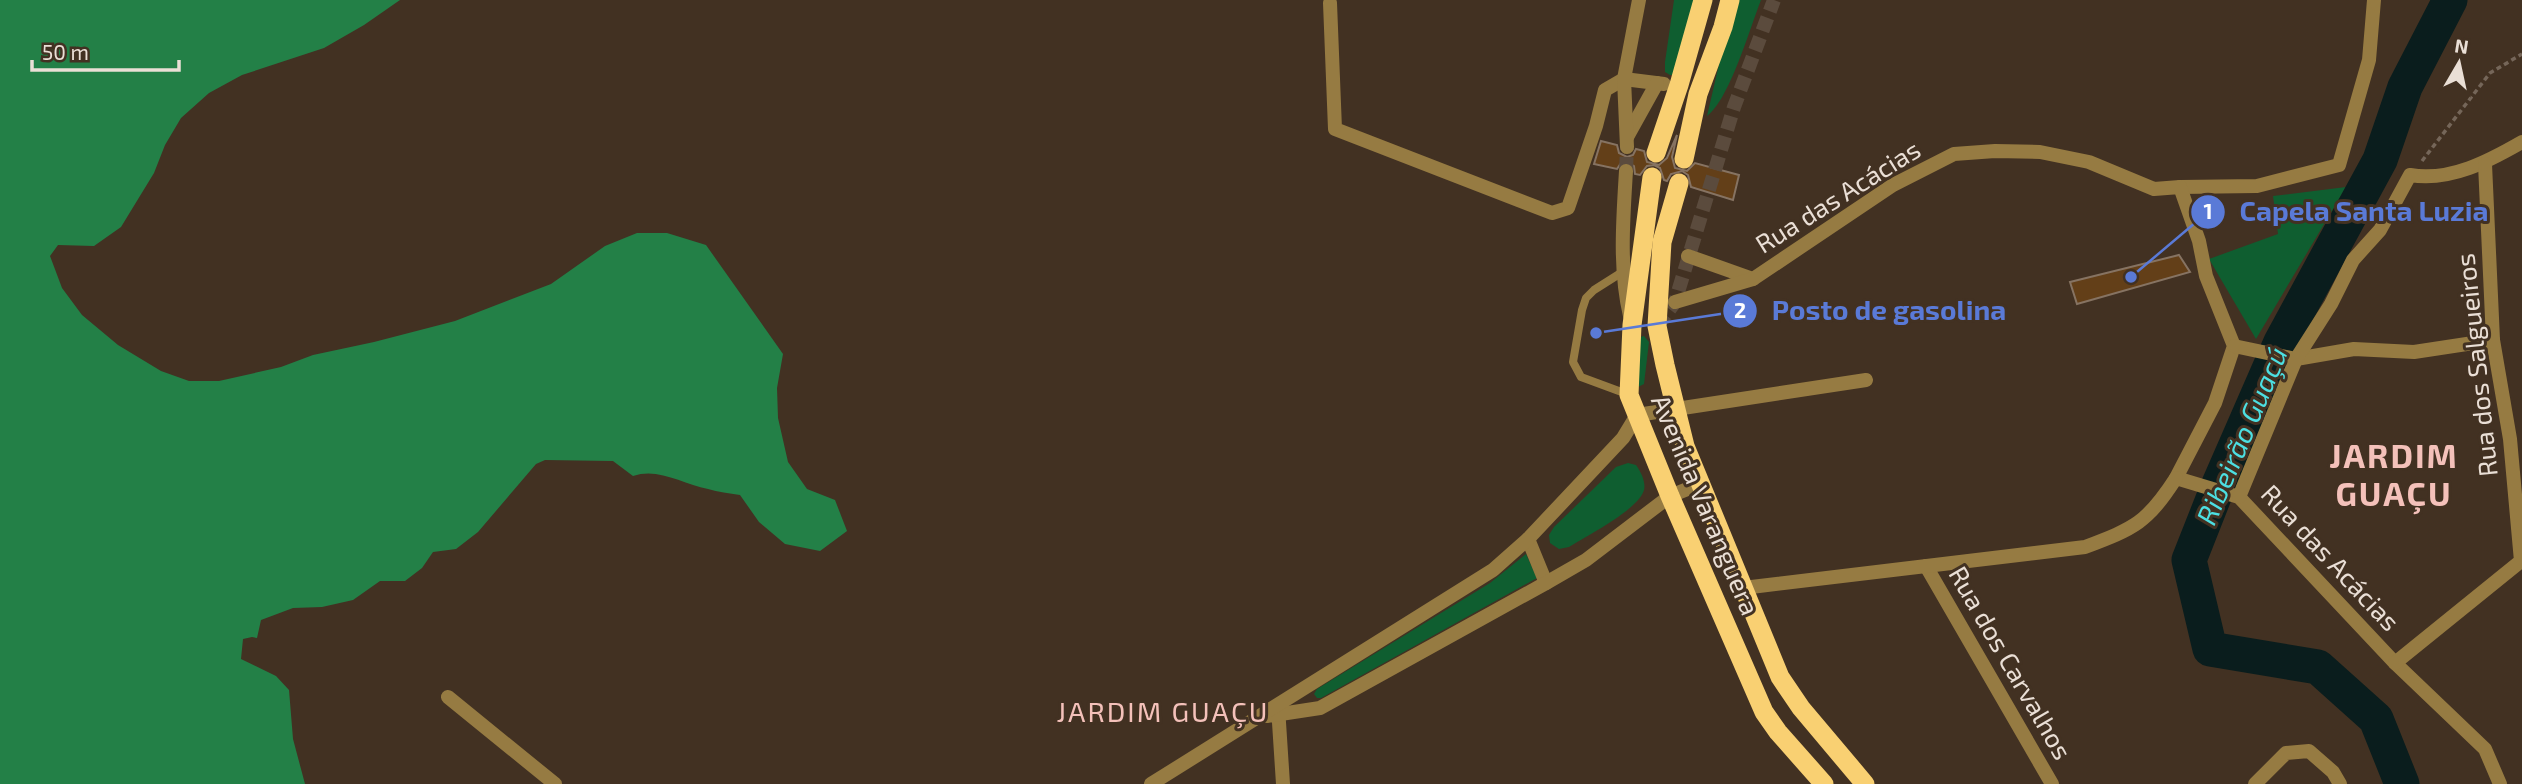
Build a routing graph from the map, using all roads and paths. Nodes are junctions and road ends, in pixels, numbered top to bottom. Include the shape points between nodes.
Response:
1 (1639, 0) edge
2 (1703, 0) edge
3 (1730, 0) edge
4 (2374, 0) edge
5 (1330, 3) dead end
6 (2522, 54) edge
7 (1624, 79) junction
8 (1657, 83) junction
9 (1679, 85) junction
10 (2522, 142) edge
11 (1656, 153) dead end
12 (1684, 159) dead end
13 (2485, 164) junction
14 (1626, 172) tunnel mouth
15 (2410, 176) junction
16 (1652, 177) dead end
17 (1679, 184) dead end
18 (2180, 187) junction
19 (1688, 256) dead end
20 (1624, 271) junction
21 (1753, 279) junction
22 (1675, 302) dead end
23 (1632, 325) junction
24 (2493, 340) junction
25 (2234, 346) junction
26 (2290, 358) junction
27 (1866, 380) dead end
28 (1629, 395) junction
29 (1676, 410) junction
30 (1637, 415) junction
31 (2176, 478) junction
32 (1700, 484) junction
33 (1670, 496) junction
34 (2239, 497) junction
35 (1528, 539) junction
36 (2521, 563) edge
37 (1926, 566) junction
38 (1546, 583) junction
39 (1742, 588) junction
40 (2395, 663) junction
41 (448, 697) dead end
42 (1279, 710) junction
43 (555, 784) edge
44 (1151, 784) edge
45 (1283, 784) edge
46 (1824, 784) edge
47 (1865, 784) edge
48 (2052, 784) edge
49 (2255, 784) edge
50 (2340, 784) edge
51 (2500, 784) edge

1 - 7 street
2 - 9 highway
3 - 12 highway via 1698,94
4 - 18 street, Rua das Acácias via 2369,60 2339,165 2257,186
5 - 7 street via 1335,129 1552,213 1567,208 1605,90
6 - 15 path via 2490,73
7 - 8 street
7 - 8 street via 1627,143
8 - 9 street
9 - 11 highway
10 - 13 street
13 - 15 street via 2426,178
13 - 24 street, Rua dos Salgueiros
14 - 20 street
15 - 26 street via 2380,230 2353,260 2331,304
16 - 23 highway, Avenida Varanguera
17 - 29 highway, Avenida Varanguera via 1662,242 1657,326
18 - 21 street, Rua das Acácias via 2154,189 2089,162 2040,152 1954,155 1893,185
18 - 25 street via 2206,276
19 - 21 street, Rua das Acácias
20 - 23 street
20 - 28 lane via 1586,298 1573,362 1580,377
21 - 22 street, Rua das Acácias
23 - 28 highway, Avenida Varanguera
24 - 26 street via 2414,352 2354,349
24 - 36 street, Rua dos Salgueiros via 2510,439
25 - 26 street
25 - 31 street via 2214,403
26 - 34 street
27 - 29 street
28 - 30 highway, Avenida Varanguera
29 - 30 street
29 - 32 highway, Avenida Varanguera
30 - 33 highway, Avenida Varanguera
30 - 35 street via 1623,438
31 - 34 street, Rua das Acácias
31 - 37 street, Rua dos Carvalhos via 2156,509 2128,531 2085,547
32 - 33 street
32 - 39 highway, Avenida Varanguera
33 - 38 street via 1586,560
33 - 46 highway, Avenida Varanguera via 1764,712
34 - 40 street, Rua das Acácias
35 - 38 street
35 - 42 street via 1493,570
36 - 40 street, Rua dos Salgueiros
37 - 39 street, Rua dos Carvalhos
37 - 48 street, Rua dos Carvalhos
38 - 42 street via 1320,708
39 - 47 highway, Avenida Varanguera via 1780,677
40 - 51 street, Rua das Acácias via 2485,749
41 - 43 street
42 - 44 street via 1258,717
42 - 45 street
49 - 50 street via 2286,753 2309,751

